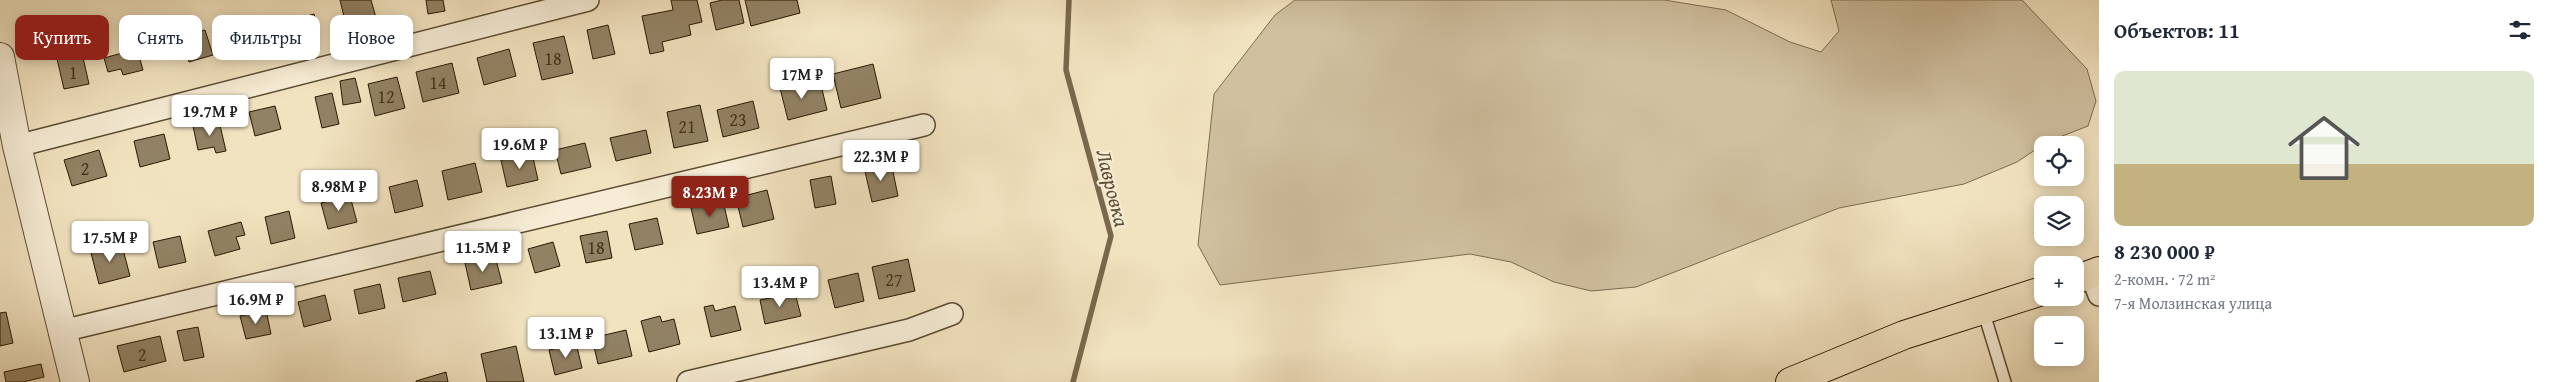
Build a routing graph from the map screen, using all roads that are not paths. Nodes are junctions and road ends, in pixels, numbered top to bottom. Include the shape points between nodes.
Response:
1 (588, 0) edge
2 (0, 58) edge
3 (924, 125) dead end
4 (17, 146) junction
5 (2034, 294) edge
6 (1983, 310) junction
7 (952, 314) dead end
8 (62, 331) junction
9 (75, 382) edge
10 (688, 382) edge
11 (1790, 382) edge
12 (2005, 382) edge

1 - 4 street
2 - 4 street
3 - 8 street
4 - 8 street
5 - 6 highway
6 - 11 highway via 1904,335
6 - 12 lane
7 - 10 street via 909,330
8 - 9 street

